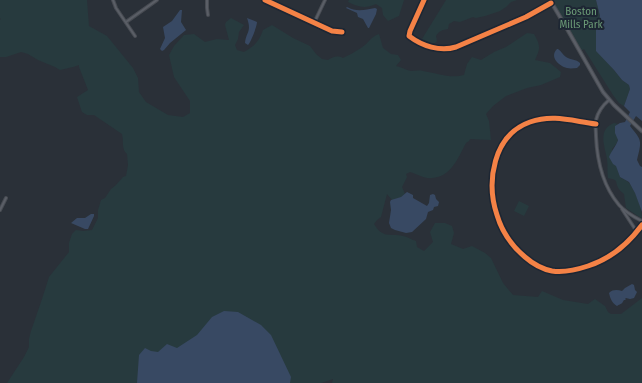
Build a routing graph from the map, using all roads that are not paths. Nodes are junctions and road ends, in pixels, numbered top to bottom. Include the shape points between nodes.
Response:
1 (113, 0) edge
2 (157, 0) edge
3 (207, 0) edge
4 (265, 0) edge
5 (273, 0) edge
6 (325, 0) edge
7 (424, 0) edge
8 (551, 2) edge
9 (271, 3) junction
10 (208, 15) dead end
11 (126, 22) junction
12 (314, 23) junction
13 (342, 32) dead end
14 (135, 36) dead end
15 (609, 100) junction
16 (596, 124) junction
17 (641, 130) edge
18 (6, 198) dead end
19 (622, 208) junction
20 (0, 210) edge
21 (642, 221) edge
22 (642, 224) edge
23 (637, 232) junction

1 - 11 street
2 - 11 street
3 - 10 street
4 - 9 street
5 - 9 street
6 - 12 street
7 - 8 street via 409,36 437,49 456,47 526,17
8 - 15 street
9 - 12 street
11 - 14 street
12 - 13 street via 332,31
15 - 16 street via 601,109
15 - 17 street
16 - 19 street via 596,145 601,170
16 - 23 street via 545,118 521,126 509,135 503,142 493,171 492,194 497,216 509,239 522,254 540,267 555,271 580,268 600,261 626,244
18 - 20 street
19 - 21 street
19 - 23 street
22 - 23 street

